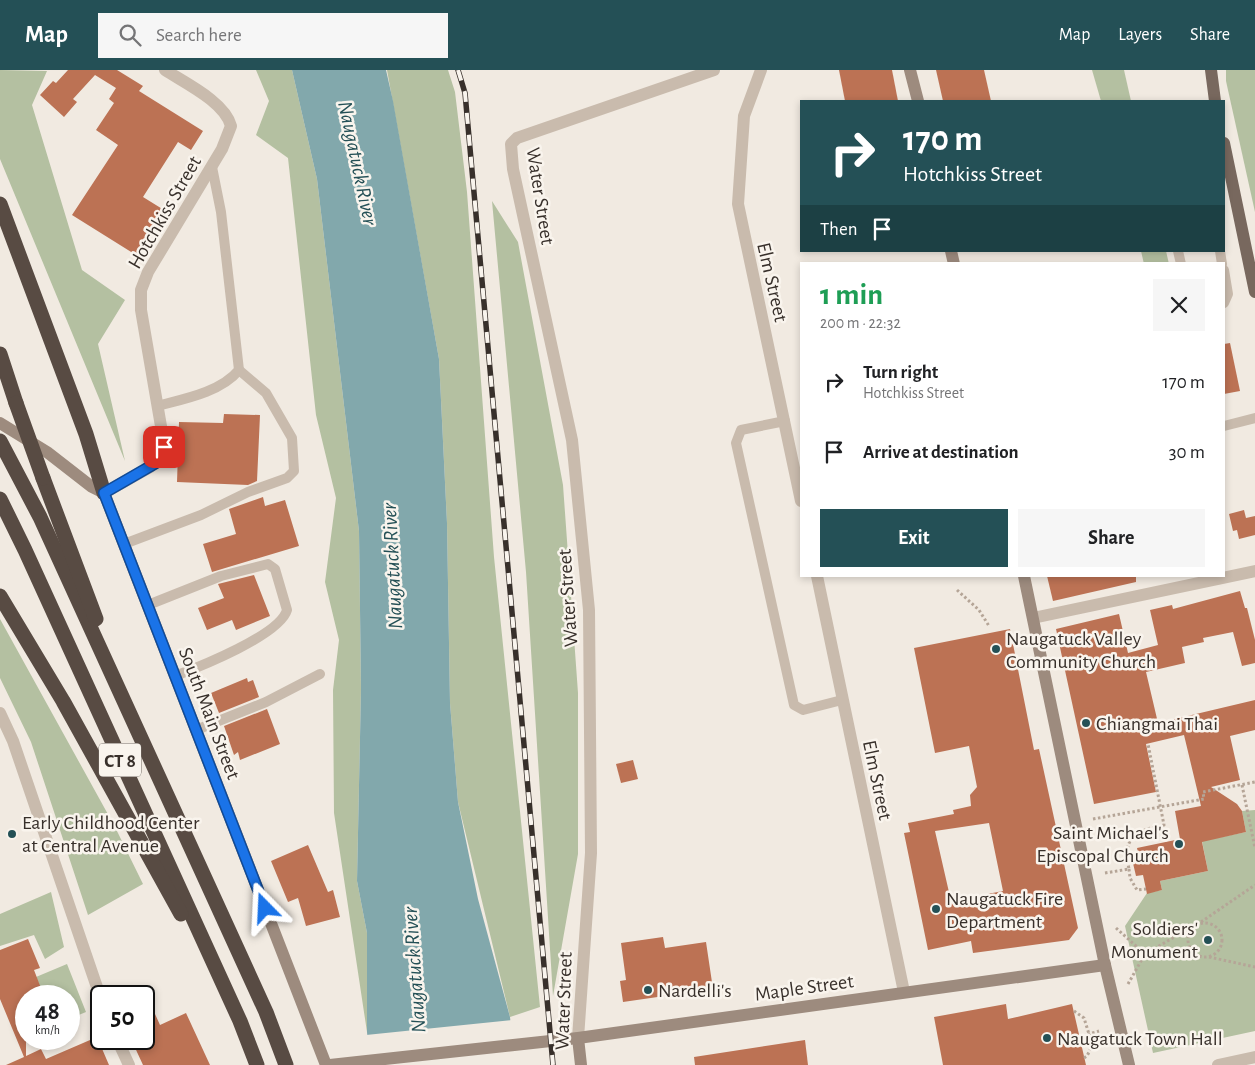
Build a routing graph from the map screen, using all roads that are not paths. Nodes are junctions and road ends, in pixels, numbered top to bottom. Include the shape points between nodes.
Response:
1 (165, 70) edge
2 (714, 70) edge
3 (761, 70) edge
4 (910, 70) edge
5 (1211, 70) edge
6 (918, 100) edge
7 (1215, 100) edge
8 (1225, 149) edge
9 (212, 167) junction
10 (0, 204) edge
11 (1225, 276) edge
12 (1255, 292) edge
13 (1225, 301) edge
14 (0, 354) edge
15 (239, 370) junction
16 (157, 406) junction
17 (1255, 418) edge
18 (785, 421) junction
19 (0, 423) edge
20 (1225, 426) edge
21 (0, 441) edge
22 (104, 493) junction
23 (800, 497) edge
24 (0, 499) edge
25 (124, 544) junction
26 (1255, 571) edge
27 (816, 577) edge
28 (1024, 577) edge
29 (0, 596) edge
30 (148, 605) junction
31 (1033, 618) junction
32 (320, 674) dead end
33 (175, 676) junction
34 (119, 692) junction
35 (842, 700) junction
36 (0, 713) edge
37 (196, 730) junction
38 (1105, 965) junction
39 (96, 985) edge
40 (904, 992) junction
41 (240, 1021) junction
42 (578, 1038) junction
43 (122, 1050) edge
44 (1255, 1056) edge
45 (129, 1065) edge
46 (257, 1065) edge
47 (286, 1065) edge
48 (328, 1065) edge
49 (581, 1065) edge
50 (1129, 1065) edge
51 (1218, 1065) edge

1 - 9 street, Hotchkiss Street via 218,105 229,120 228,136
2 - 42 street, Water Street via 517,138 511,144 513,169 572,440 590,610 590,853
3 - 18 street, Elm Street via 744,116 738,204
4 - 6 street
5 - 7 main road
8 - 12 main road
9 - 15 lane via 221,212
9 - 16 street, Hotchkiss Street via 148,272 141,290 143,331
10 - 22 highway via 86,434
11 - 13 lane via 1228,294
14 - 34 highway, bridge
15 - 16 lane via 231,380 188,398
15 - 25 lane via 266,393 292,438 294,471 287,478 248,492 201,515
16 - 22 street, Hotchkiss Street via 164,447 160,458
17 - 20 lane
18 - 23 street, Elm Street
18 - 35 lane via 741,430 736,443 794,705 803,710
19 - 22 street
21 - 34 highway, CT 8 via 40,517
22 - 25 street, South Main Street
24 - 41 highway, CT 8
25 - 30 street, South Main Street
26 - 31 street
27 - 35 street, Elm Street
28 - 31 street
29 - 41 highway via 90,748
30 - 33 street, South Main Street
30 - 33 lane via 245,569 268,564 275,569 287,610 280,621 228,654
31 - 38 street
32 - 37 lane via 266,702
33 - 37 street, South Main Street
34 - 47 highway, CT 8 via 266,1012
35 - 40 street, Elm Street
36 - 39 street via 13,741
37 - 48 street, South Main Street
38 - 40 street, Maple Street
38 - 50 street
40 - 42 street, Maple Street
41 - 46 highway, CT 8
42 - 48 street, Maple Street
42 - 49 street, Water Street
43 - 45 street
44 - 51 street

